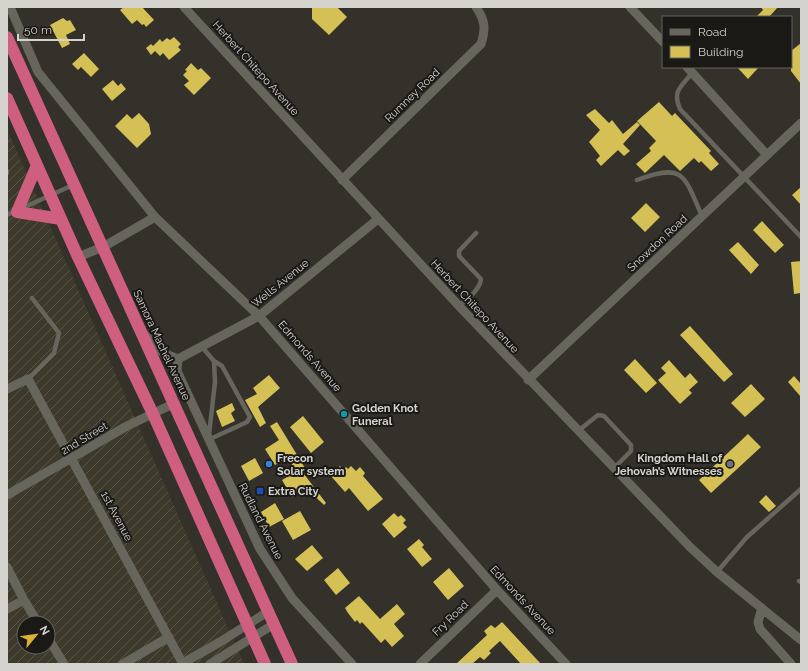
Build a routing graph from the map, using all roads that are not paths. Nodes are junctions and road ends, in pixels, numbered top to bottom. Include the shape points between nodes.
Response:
1 (10, 7) edge
2 (184, 7) edge
3 (476, 7) edge
4 (630, 7) edge
5 (7, 37) edge
6 (662, 41) edge
7 (689, 70) edge
8 (8, 102) edge
9 (801, 123) edge
10 (767, 155) junction
11 (37, 165) junction
12 (745, 176) junction
13 (342, 180) junction
14 (637, 180) dead end
15 (74, 184) junction
16 (51, 196) junction
17 (12, 213) edge
18 (702, 216) junction
19 (155, 217) junction
20 (61, 219) junction
21 (378, 219) junction
22 (476, 233) dead end
23 (801, 236) edge
24 (103, 247) junction
25 (78, 257) junction
26 (32, 298) dead end
27 (459, 306) junction
28 (259, 316) junction
29 (142, 332) junction
30 (202, 347) junction
31 (178, 359) junction
32 (214, 361) junction
33 (28, 380) junction
34 (528, 380) junction
35 (7, 389) edge
36 (175, 403) junction
37 (153, 414) junction
38 (578, 431) junction
39 (208, 440) junction
40 (73, 459) junction
41 (614, 468) junction
42 (801, 489) edge
43 (7, 495) edge
44 (7, 566) edge
45 (717, 572) junction
46 (497, 590) junction
47 (24, 600) junction
48 (762, 608) junction
49 (7, 609) edge
50 (269, 611) junction
51 (33, 615) edge
52 (274, 624) junction
53 (247, 626) junction
54 (169, 637) junction
55 (253, 638) junction
56 (801, 640) edge
57 (56, 651) edge
58 (183, 663) edge
59 (64, 664) edge
60 (123, 664) edge
61 (210, 664) edge
62 (265, 664) edge
63 (292, 664) edge
64 (352, 664) edge
65 (420, 664) edge
66 (566, 664) edge
67 (791, 664) edge

1 - 19 street, Edmonds Avenue via 38,72
2 - 13 street, Herbert Chitepo Avenue
3 - 13 street, Rumney Road via 484,20 485,31 481,44
4 - 6 street
5 - 15 highway, Samora Machel Avenue
7 - 10 street
7 - 12 lane via 677,92 676,99 680,109
8 - 11 highway
9 - 10 street, Snowdon Road
10 - 12 street, Snowdon Road
11 - 16 highway
11 - 17 highway
12 - 18 street, Snowdon Road
12 - 23 lane
13 - 21 street, Herbert Chitepo Avenue
14 - 18 lane via 658,172 672,171 686,181
15 - 16 lane
15 - 24 highway, Samora Machel Avenue
16 - 17 lane
16 - 20 highway
17 - 20 highway
18 - 34 street, Snowdon Road
19 - 24 street
19 - 28 street, Edmonds Avenue
20 - 25 highway
21 - 27 street, Herbert Chitepo Avenue
21 - 28 street, Wells Avenue
22 - 27 lane via 459,251 460,256 481,279 474,292
24 - 25 street
24 - 29 highway, Samora Machel Avenue
25 - 37 highway
26 - 33 lane via 59,333 54,352
27 - 34 street, Herbert Chitepo Avenue
28 - 30 street, Wells Avenue
28 - 46 street, Edmonds Avenue
29 - 31 street via 163,353
29 - 36 highway, Samora Machel Avenue
30 - 31 street, Wells Avenue
30 - 32 lane
31 - 39 street, Rudland Avenue via 177,371
32 - 39 lane via 215,382
32 - 39 lane via 222,366 250,417 247,422
33 - 35 street
33 - 40 street, 1st Avenue
34 - 38 street, Herbert Chitepo Avenue
36 - 37 street, 2nd Street
36 - 50 highway, Samora Machel Avenue
37 - 40 street, 2nd Street via 127,426
37 - 53 highway
38 - 41 street, Herbert Chitepo Avenue
38 - 41 lane via 598,415 604,416 632,448
39 - 64 street, Rudland Avenue via 275,575 292,598
40 - 43 street, 2nd Street
40 - 54 street, 1st Avenue
41 - 45 street, Herbert Chitepo Avenue
42 - 45 lane via 747,537
44 - 47 street
45 - 48 street, Herbert Chitepo Avenue
46 - 65 street, Fry Road
46 - 66 street, Edmonds Avenue
47 - 49 street
47 - 51 street
48 - 56 street, Herbert Chitepo Avenue
48 - 67 street via 758,622 760,630
50 - 52 highway, Samora Machel Avenue
50 - 53 street
52 - 55 street
52 - 63 highway, Samora Machel Avenue
53 - 55 highway
53 - 58 street
54 - 58 street, 1st Avenue
54 - 60 street
55 - 61 street
55 - 62 highway
57 - 59 street

